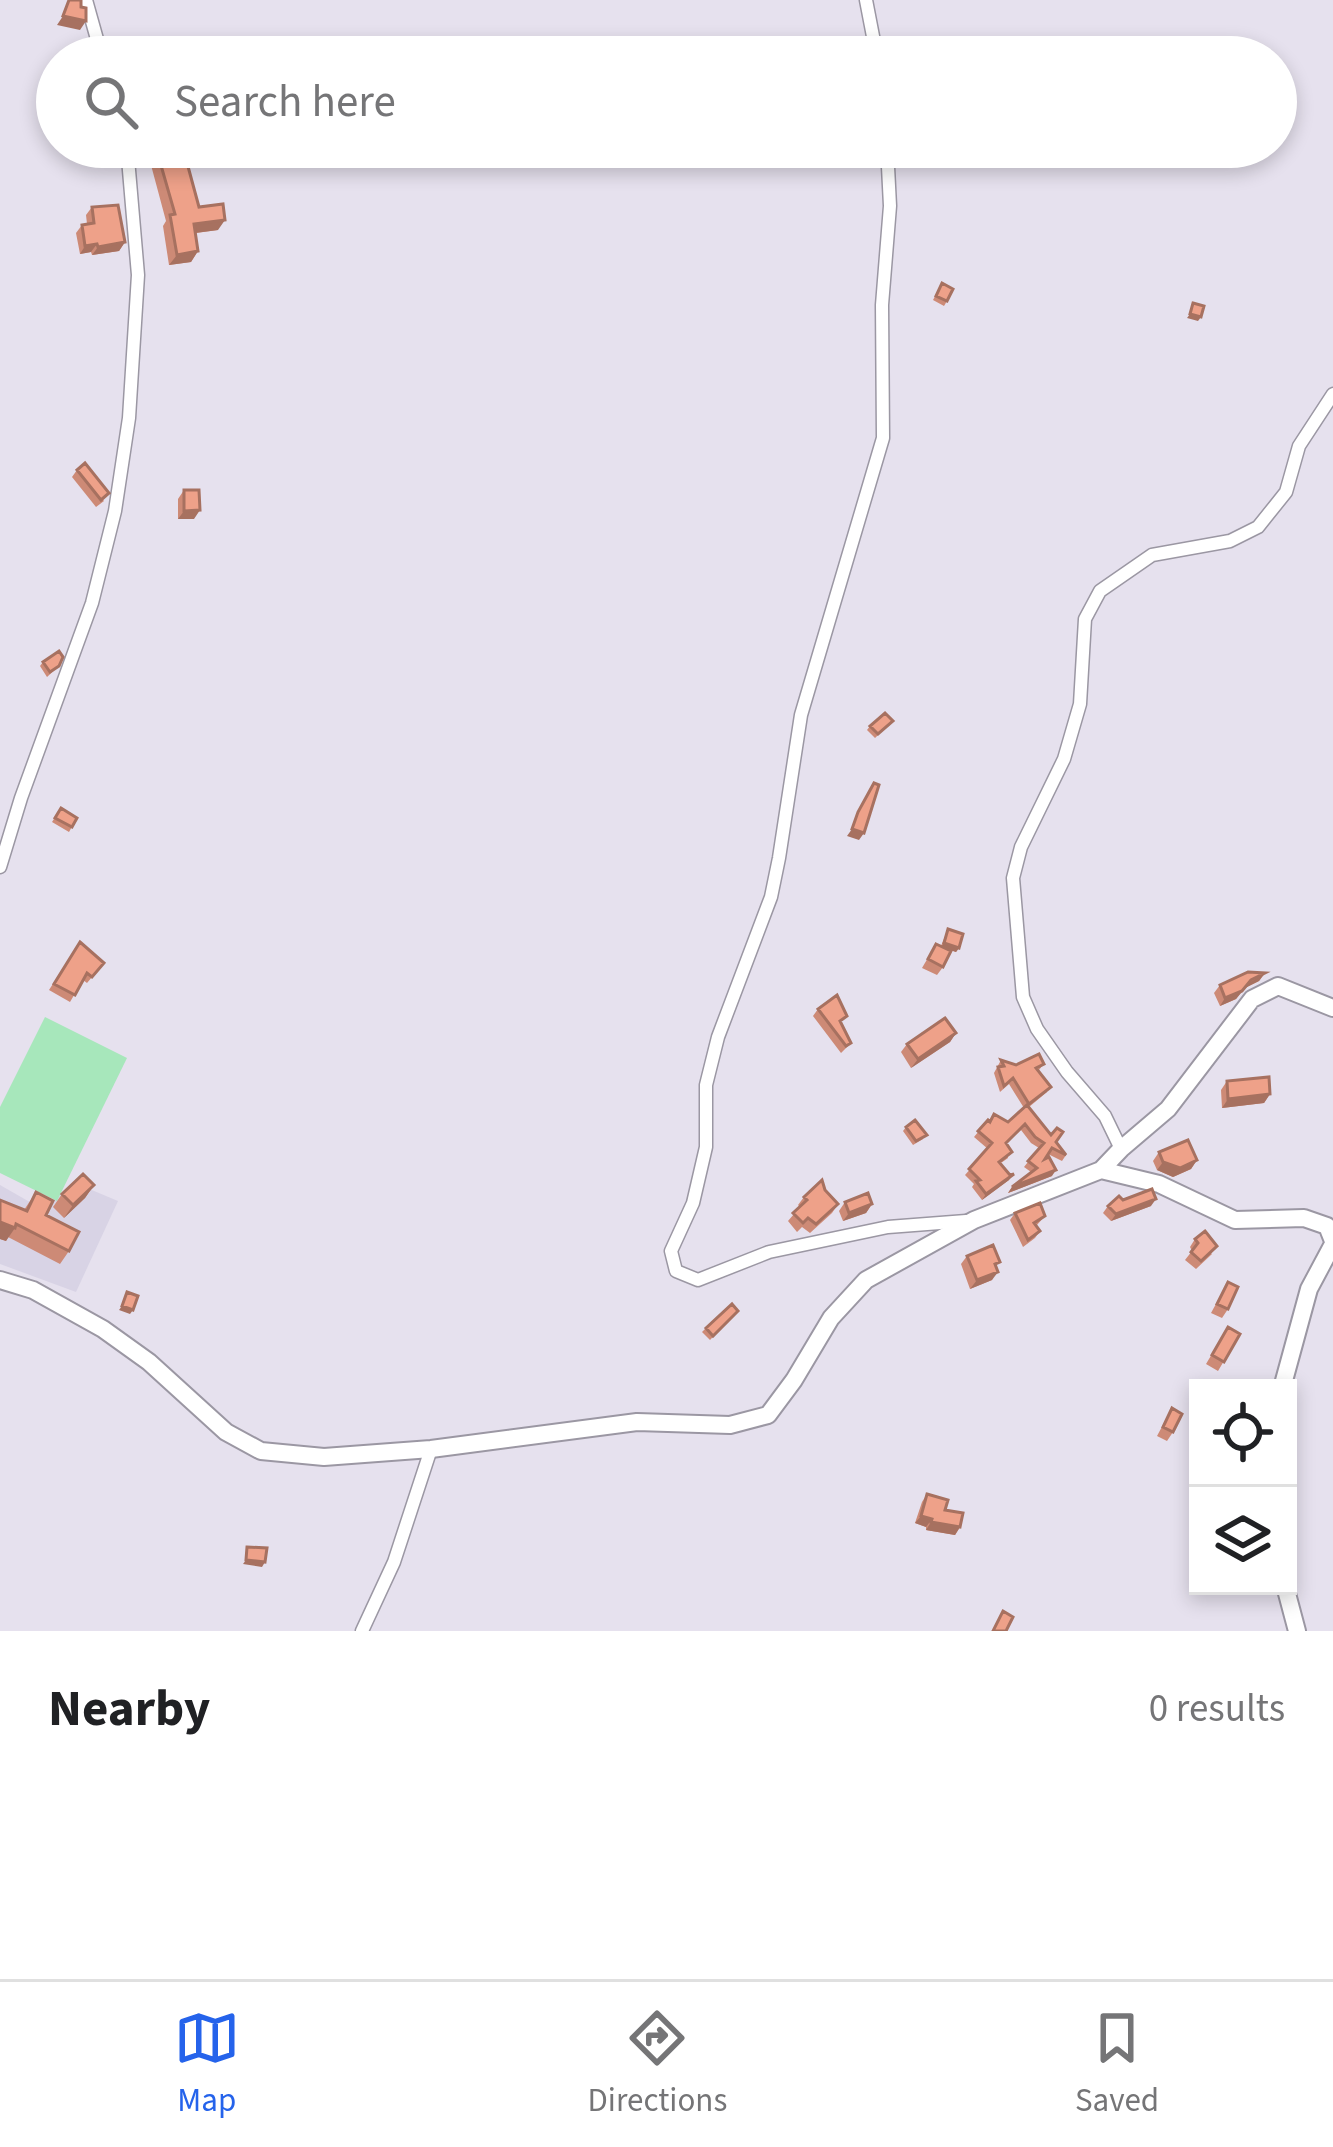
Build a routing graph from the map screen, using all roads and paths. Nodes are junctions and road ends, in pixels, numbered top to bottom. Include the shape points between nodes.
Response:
1 (86, 0) edge
2 (866, 0) edge
3 (97, 36) edge
4 (873, 36) edge
5 (129, 168) edge
6 (888, 168) edge
7 (1333, 394) edge
8 (0, 867) edge
9 (1333, 1008) edge
10 (1121, 1149) junction
11 (1101, 1170) junction
12 (974, 1220) junction
13 (1333, 1242) edge
14 (0, 1280) edge
15 (1284, 1379) edge
16 (431, 1449) junction
17 (1288, 1595) edge
18 (362, 1631) edge
19 (1297, 1631) edge

1 - 3 street
2 - 4 street
5 - 8 street via 138,275 115,512 92,603
6 - 12 street via 883,438 801,715 771,897 706,1084 706,1147 693,1203 670,1251 676,1271 698,1280 769,1252 888,1227
7 - 10 street via 1299,446 1286,492 1258,527 1230,541 1152,555 1100,591 1085,619 1080,704 1013,878 1023,998
9 - 10 street via 1278,986 1252,999 1168,1109
10 - 11 street
11 - 12 street
11 - 13 street via 1160,1184 1235,1220 1304,1218 1327,1226
12 - 16 street via 866,1280 831,1318 768,1415 730,1425 637,1422
13 - 15 street via 1309,1289
14 - 16 street via 103,1329 226,1432 261,1451 324,1457
16 - 18 street
17 - 19 street

